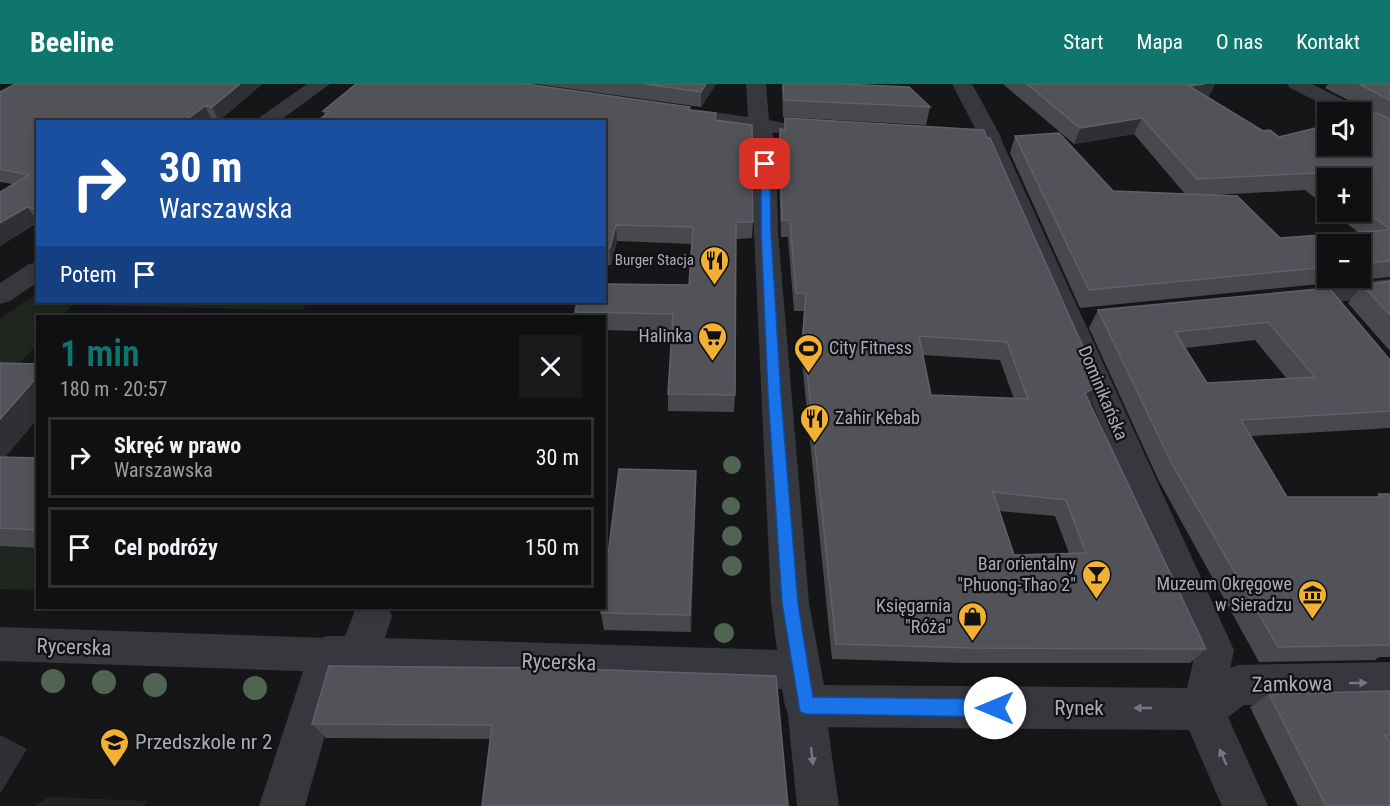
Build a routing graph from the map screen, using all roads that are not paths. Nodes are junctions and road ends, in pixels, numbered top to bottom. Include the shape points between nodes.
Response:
1 (320, 84) edge
2 (756, 84) edge
3 (962, 84) edge
4 (1297, 84) edge
5 (1332, 102) edge
6 (656, 110) edge
7 (266, 120) edge
8 (759, 125) junction
9 (799, 129) edge
10 (918, 134) edge
11 (990, 137) junction
12 (36, 271) edge
13 (1390, 287) edge
14 (0, 295) edge
15 (1345, 321) edge
16 (372, 616) dead end
17 (0, 644) edge
18 (343, 655) junction
19 (1390, 682) edge
20 (804, 688) junction
21 (1202, 709) junction
22 (282, 806) edge
23 (818, 806) edge
24 (1245, 806) edge

1 - 7 street
2 - 8 street
3 - 11 street, Dominikańska
4 - 5 street
6 - 8 street
8 - 9 street
8 - 20 street via 765,144 766,232 789,591
10 - 11 street
11 - 21 street, Dominikańska via 1081,318 1215,650
12 - 14 street
13 - 15 street via 1311,296
16 - 18 street
17 - 18 street, Rycerska
18 - 20 street, Rycerska
18 - 22 street
21 -> 19 street, Zamkowa via 1238,685
21 -> 20 street, Rynek
20 -> 23 street
24 -> 21 street

